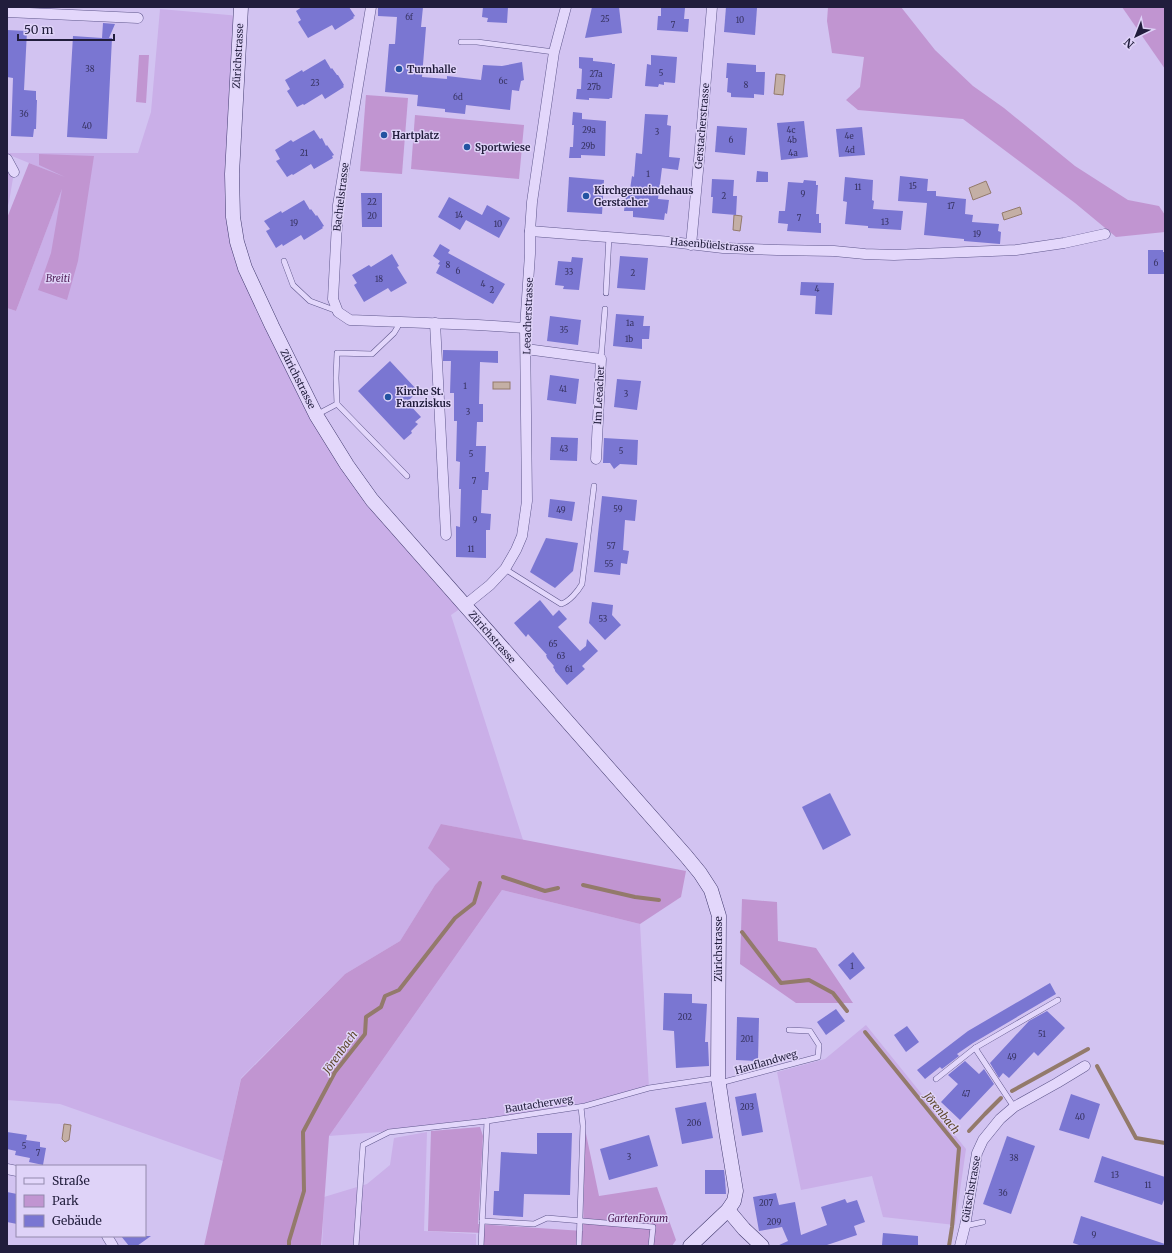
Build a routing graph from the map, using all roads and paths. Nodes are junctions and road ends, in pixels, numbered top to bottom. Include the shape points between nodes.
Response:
1 (241, 7) edge
2 (371, 7) edge
3 (566, 7) edge
4 (712, 7) edge
5 (7, 12) edge
6 (138, 18) dead end
7 (461, 42) dead end
8 (554, 52) junction
9 (7, 159) edge
10 (14, 172) dead end
11 (530, 231) junction
12 (1105, 234) dead end
13 (610, 236) junction
14 (691, 245) junction
15 (284, 261) dead end
16 (606, 293) dead end
17 (605, 309) dead end
18 (338, 312) junction
19 (400, 323) junction
20 (435, 323) junction
21 (526, 328) junction
22 (526, 349) junction
23 (601, 358) junction
24 (337, 404) junction
25 (316, 415) junction
26 (596, 459) dead end
27 (407, 476) dead end
28 (594, 486) dead end
29 (446, 535) dead end
30 (505, 569) junction
31 (464, 606) junction
32 (1058, 1000) dead end
33 (789, 1030) dead end
34 (975, 1048) junction
35 (1085, 1066) dead end
36 (936, 1079) dead end
37 (719, 1080) junction
38 (581, 1107) junction
39 (1014, 1107) junction
40 (487, 1121) junction
41 (728, 1210) junction
42 (482, 1221) junction
43 (580, 1221) junction
44 (983, 1222) dead end
45 (965, 1226) junction
46 (108, 1237) edge
47 (114, 1246) edge
48 (356, 1246) edge
49 (481, 1246) edge
50 (579, 1246) edge
51 (651, 1246) edge
52 (690, 1246) edge
53 (762, 1246) edge
54 (960, 1246) edge

1 - 25 main road, Zürichstrasse via 232,174 233,217 237,242 245,268
2 - 18 street, Bachtelstrasse via 338,205 333,299
3 - 8 street, Leeacherstrasse
4 - 14 street, Gerstacherstrasse
5 - 6 street
7 - 8 lane
8 - 11 street, Leeacherstrasse
9 - 10 street
11 - 13 street, Hasenbüelstrasse
11 - 21 street, Leeacherstrasse
12 - 14 street, Hasenbüelstrasse via 1064,244 1016,250 894,255
13 - 14 street, Hasenbüelstrasse
13 - 16 lane
15 - 18 lane via 293,285 310,301
17 - 23 lane
18 - 19 street via 350,320
19 - 20 street
19 - 24 lane via 394,333 372,354 337,353
20 - 21 street
20 - 29 street
21 - 22 street, Leeacherstrasse
22 - 23 street, Im Leeacher
22 - 30 street, Leeacherstrasse via 527,501 522,536
23 - 26 street, Im Leeacher
24 - 25 lane
24 - 27 lane
25 - 31 main road, Zürichstrasse via 372,500
28 - 30 lane via 582,584 565,603 560,604
30 - 31 street, Leeacherstrasse
31 - 37 main road, Zürichstrasse via 686,856 711,890 719,916
32 - 34 lane
33 - 37 lane, Hauflandweg via 810,1031 819,1045 818,1056
34 - 36 lane
34 - 39 lane
35 - 39 street, Gütschstrasse
37 - 38 lane, Bautacherweg via 650,1088
37 - 41 main road, Zürichstrasse via 736,1191
38 - 40 lane, Bautacherweg
38 - 43 lane via 583,1126
39 - 45 street, Gütschstrasse via 1000,1118 983,1140 977,1153
40 - 42 lane
40 - 48 lane, Bautacherweg via 389,1132 363,1145
41 - 52 main road
41 - 53 main road
42 - 43 lane via 534,1224 547,1218
42 - 49 lane
43 - 50 lane
43 - 51 lane via 653,1227
44 - 45 lane
45 - 54 street, Gütschstrasse
46 - 47 street

